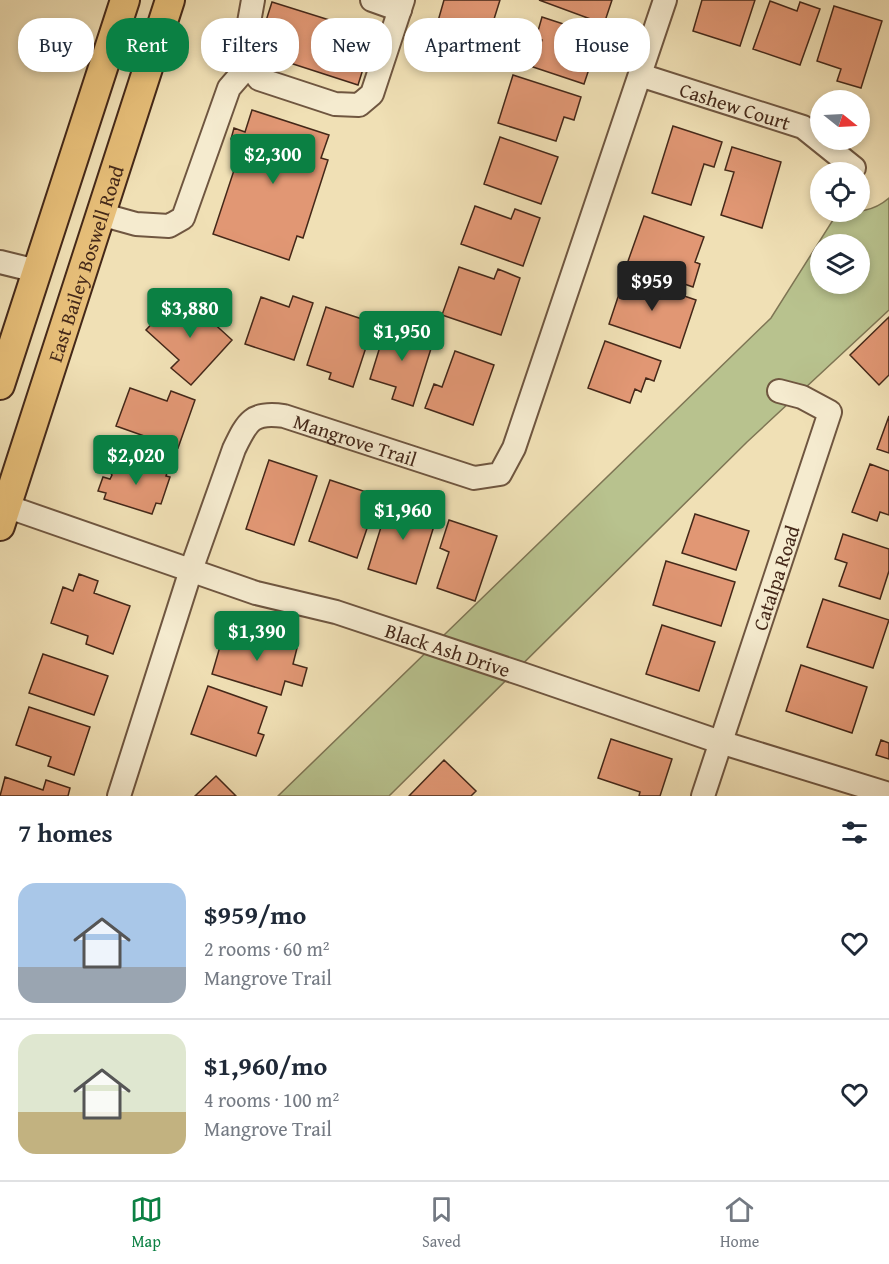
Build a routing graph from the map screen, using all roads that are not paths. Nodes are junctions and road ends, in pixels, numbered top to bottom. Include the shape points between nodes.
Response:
1 (125, 0) edge
2 (170, 0) edge
3 (254, 0) edge
4 (372, 0) edge
5 (664, 0) edge
6 (402, 5) edge
7 (250, 18) edge
8 (243, 72) edge
9 (254, 72) edge
10 (640, 75) junction
11 (847, 162) edge
12 (60, 199) junction
13 (100, 214) junction
14 (0, 262) edge
15 (37, 271) junction
16 (0, 385) edge
17 (779, 391) dead end
18 (2, 510) edge
19 (191, 570) junction
20 (720, 742) junction
21 (889, 794) edge
22 (119, 796) edge
23 (703, 796) edge

1 - 12 main road
2 - 13 main road, East Bailey Boswell Road
3 - 7 street
4 - 6 street
5 - 10 street, Mangrove Trail
6 - 9 street via 372,94 359,105 336,104 259,79
8 - 13 street via 229,88 183,218 169,226 136,224
10 - 11 street, Cashew Court via 803,127
10 - 19 street, Mangrove Trail via 514,448 500,474 474,477 284,416 255,417 242,431 234,449
12 - 13 main road
12 - 15 main road
13 - 18 main road, East Bailey Boswell Road
14 - 15 street
15 - 16 main road
17 - 20 street, Catalpa Road via 802,397 830,412
18 - 19 street, Black Ash Drive
19 - 20 street, Black Ash Drive via 256,593 336,612
19 - 22 street, Mangrove Trail
20 - 21 street, Black Ash Drive
20 - 23 street, Catalpa Road

